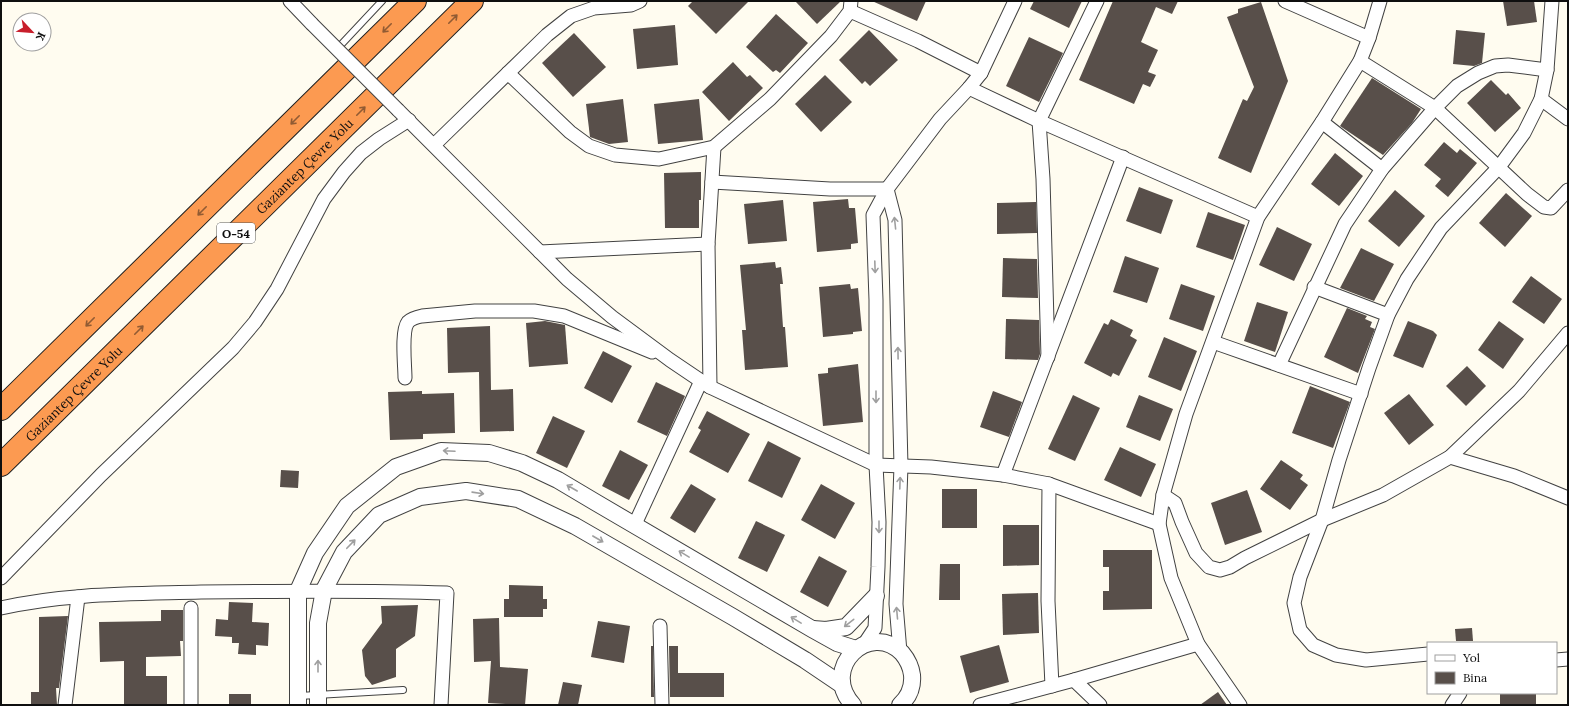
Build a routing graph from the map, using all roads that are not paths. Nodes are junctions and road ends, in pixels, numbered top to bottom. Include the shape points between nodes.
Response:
1 (290, 1) edge
2 (382, 1) edge
3 (415, 1) edge
4 (472, 1) edge
5 (640, 1) edge
6 (1015, 1) edge
7 (1097, 1) edge
8 (1285, 1) edge
9 (1380, 1) edge
10 (1552, 1) edge
11 (851, 6) edge
12 (1369, 38) junction
13 (337, 49) junction
14 (1360, 61) junction
15 (1547, 70) junction
16 (508, 73) junction
17 (981, 73) junction
18 (969, 88) junction
19 (1541, 99) junction
20 (1435, 108) junction
21 (1568, 119) edge
22 (410, 120) junction
23 (1039, 121) junction
24 (1322, 122) junction
25 (434, 145) junction
26 (714, 147) junction
27 (1123, 157) junction
28 (1498, 166) junction
29 (1382, 169) junction
30 (712, 182) junction
31 (887, 189) junction
32 (1568, 190) edge
33 (1258, 217) junction
34 (708, 244) junction
35 (540, 252) junction
36 (1314, 287) junction
37 (1388, 315) junction
38 (1568, 333) edge
39 (1213, 342) junction
40 (1048, 357) junction
41 (670, 360) junction
42 (1279, 365) junction
43 (405, 378) dead end
44 (705, 384) junction
45 (1361, 394) junction
46 (1, 409) edge
47 (1450, 457) junction
48 (1, 465) edge
49 (876, 465) junction
50 (901, 466) junction
51 (1003, 475) junction
52 (1049, 484) junction
53 (1163, 495) junction
54 (1568, 498) edge
55 (1322, 520) junction
56 (635, 524) junction
57 (1159, 524) junction
58 (1, 578) edge
59 (298, 590) junction
60 (324, 590) junction
61 (876, 596) junction
62 (78, 597) junction
63 (1, 608) edge
64 (191, 608) dead end
65 (660, 626) dead end
66 (812, 629) junction
67 (1198, 644) junction
68 (859, 648) junction
69 (900, 652) junction
70 (1427, 654) edge
71 (1568, 659) edge
72 (1557, 660) edge
73 (1074, 680) junction
74 (842, 685) junction
75 (1052, 686) junction
76 (911, 688) junction
77 (402, 690) dead end
78 (1459, 694) edge
79 (298, 700) edge
80 (318, 700) edge
81 (1007, 702) edge
82 (65, 705) edge
83 (191, 705) edge
84 (441, 705) edge
85 (662, 705) edge
86 (853, 705) edge
87 (900, 705) edge
88 (918, 705) edge
89 (980, 705) edge
90 (1100, 705) edge
91 (1240, 705) edge
92 (1452, 705) edge

1 - 13 street, bridge
2 - 13 lane
3 -> 46 highway, O-54
48 -> 4 highway, Gaziantep Çevre Yolu / O-54
5 - 16 street via 632,5 594,8 571,16 547,35
6 - 17 street
7 - 23 street
8 - 12 street
9 - 12 street
10 - 15 street
11 - 17 street
11 - 26 street via 831,36 770,99
12 - 14 street
13 - 22 street, bridge
14 - 20 street
14 - 24 street
15 - 19 street
15 - 20 street via 1495,66 1457,86
16 - 25 street
16 - 26 street via 570,132 589,146 615,155 659,159
17 - 18 street
18 - 23 street
18 - 31 street via 940,119
19 - 21 street
19 - 28 street via 1524,133
20 - 28 street
20 - 29 street
22 - 25 street
22 - 58 street via 361,153 344,172 324,199 255,322 233,348 106,470
23 - 27 street
23 - 40 street
24 - 29 street
24 - 33 street
25 - 35 street
26 - 30 street
27 - 33 street
27 - 40 street
28 - 32 street via 1544,207 1551,208
28 - 37 street via 1442,228 1407,279
29 - 36 street via 1345,224
30 - 31 street via 830,189
30 - 34 street
31 -> 49 street via 873,215
50 -> 31 street via 895,220
33 - 39 street
34 - 35 street
34 - 44 street
35 - 41 street via 567,279
36 - 37 street
36 - 42 street
37 - 45 street
38 - 47 street via 1518,391
39 - 42 street
39 - 53 street via 1186,414
40 - 51 street
41 - 43 street via 564,316 534,311 475,311 414,317 404,333
41 - 44 street
42 - 45 street
44 - 49 street
44 - 56 street
45 - 55 street
47 - 54 street via 1514,476
47 - 55 street via 1383,495
49 - 50 street
49 -> 61 street via 879,529
50 - 51 street via 931,466
69 -> 50 street via 896,604
51 - 52 street
52 - 57 street
52 - 75 street via 1048,601
53 - 55 street via 1175,503 1196,553 1209,567 1220,570
53 - 57 street
55 - 70 street via 1300,577 1294,603 1300,630 1313,645 1336,655 1366,660
56 -> 59 street via 558,480 522,463 489,453 441,451 396,467 347,506 315,553
66 -> 56 street
57 - 67 street via 1171,578
59 - 60 street
59 - 62 street
59 - 79 street
60 -> 74 street via 344,552 379,515 420,496 466,491 518,499 575,526 734,617
80 -> 60 street via 318,623
60 - 84 street via 447,592
61 -> 66 street via 846,627
61 - 68 street via 875,628
62 - 63 street via 27,602
62 - 82 street
64 - 83 street
65 - 85 street
66 - 68 street via 837,643
67 - 73 street
67 - 91 street
68 - 69 street via 878,643 886,644
68 - 74 street via 845,662 842,669
69 - 76 street via 909,665
71 - 72 street
73 - 75 street
73 - 90 street
74 - 86 street
75 - 81 street
76 - 87 street
76 - 88 street
77 - 80 lane
78 - 92 street
79 - 80 lane
81 - 89 street

